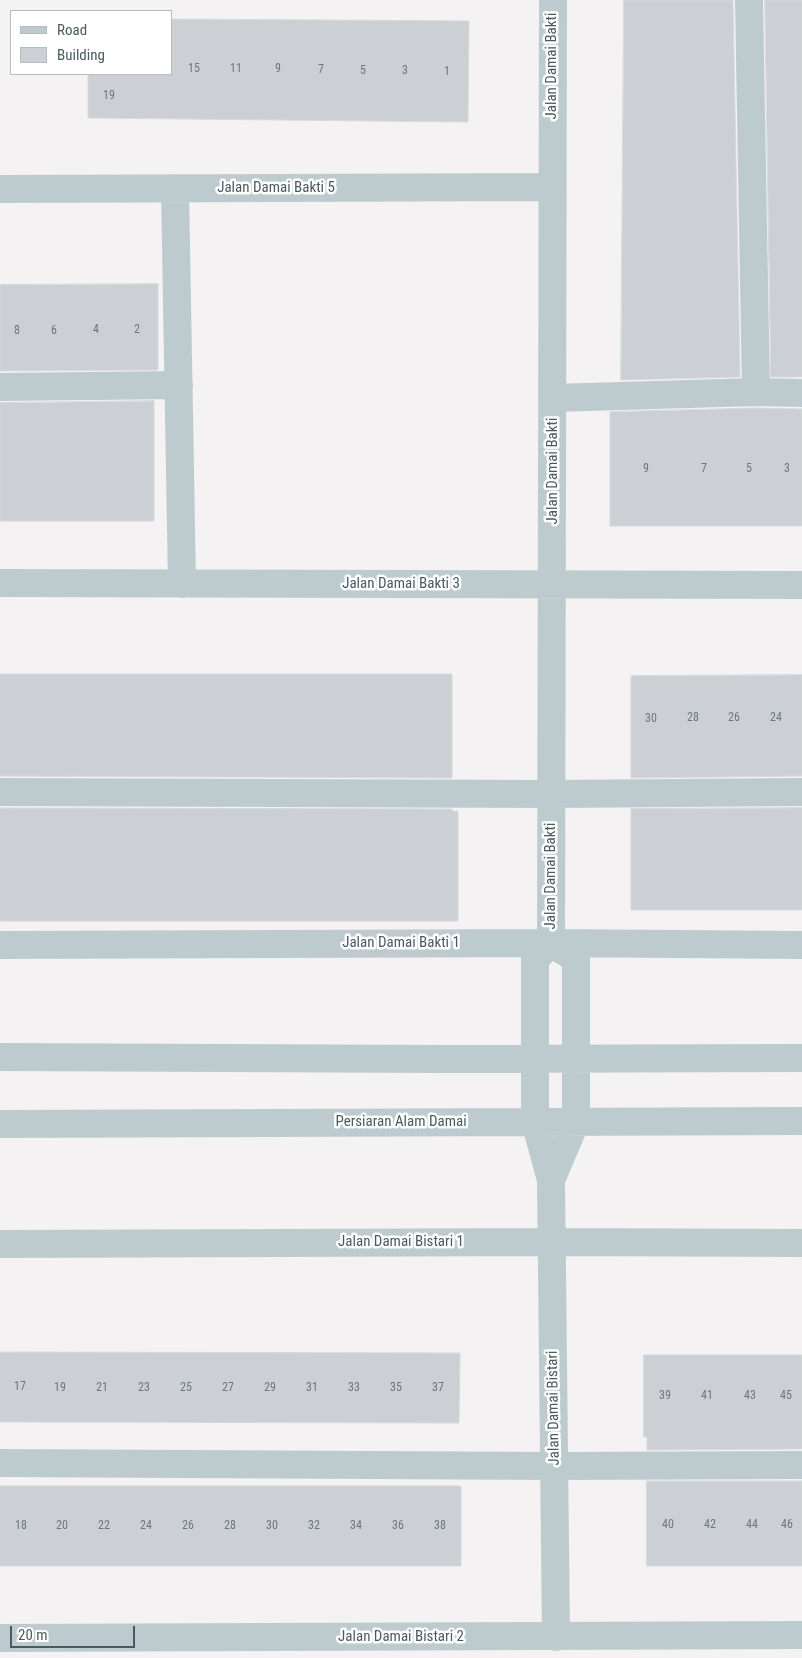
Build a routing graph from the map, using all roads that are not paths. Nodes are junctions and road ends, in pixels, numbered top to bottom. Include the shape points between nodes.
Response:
1 (553, 0) edge
2 (749, 0) edge
3 (552, 186) junction
4 (0, 189) edge
5 (175, 189) junction
6 (179, 385) junction
7 (0, 387) edge
8 (756, 392) junction
9 (802, 393) edge
10 (553, 398) junction
11 (0, 583) edge
12 (182, 584) junction
13 (552, 584) junction
14 (802, 585) edge
15 (0, 792) edge
16 (802, 792) edge
17 (552, 794) junction
18 (551, 943) junction
19 (0, 945) edge
20 (802, 945) edge
21 (0, 1057) edge
22 (536, 1058) junction
23 (576, 1058) junction
24 (802, 1058) edge
25 (535, 1121) junction
26 (576, 1121) junction
27 (802, 1121) edge
28 (0, 1124) edge
29 (552, 1180) junction
30 (552, 1242) junction
31 (802, 1242) edge
32 (0, 1244) edge
33 (0, 1463) edge
34 (802, 1465) edge
35 (554, 1466) junction
36 (802, 1635) edge
37 (556, 1637) junction
38 (0, 1638) edge

1 - 3 street, Jalan Damai Bakti
2 - 8 street
3 - 5 street, Jalan Damai Bakti 5
3 - 10 street, Jalan Damai Bakti
4 - 5 street, Jalan Damai Bakti 5
5 - 6 street
6 - 7 street
6 - 12 street
8 - 9 street
8 - 10 street
10 - 13 street, Jalan Damai Bakti
11 - 12 street, Jalan Damai Bakti 3
12 - 13 street, Jalan Damai Bakti 3
13 - 14 street, Jalan Damai Bakti 3
13 - 17 street, Jalan Damai Bakti
15 - 17 street
16 - 17 street
17 - 18 street, Jalan Damai Bakti
18 - 19 street, Jalan Damai Bakti 1
18 - 20 street, Jalan Damai Bakti 1
18 - 22 street, Jalan Damai Bakti via 536,959
18 - 23 street, Jalan Damai Bakti via 576,959
21 - 22 street
22 - 23 street
22 - 25 street, Jalan Damai Bakti
23 - 24 street
23 - 26 street
25 - 26 street, Persiaran Alam Damai
25 - 28 street, Persiaran Alam Damai
25 - 29 street, Jalan Damai Bistari
26 - 27 street, Persiaran Alam Damai
26 - 29 street, Jalan Damai Bistari
29 - 30 street, Jalan Damai Bistari
30 - 31 street, Jalan Damai Bistari 1
30 - 32 street, Jalan Damai Bistari 1
30 - 35 street, Jalan Damai Bistari
33 - 35 street
34 - 35 street
35 - 37 street, Jalan Damai Bistari
36 - 37 street, Jalan Damai Bistari 2
37 - 38 street, Jalan Damai Bistari 2

